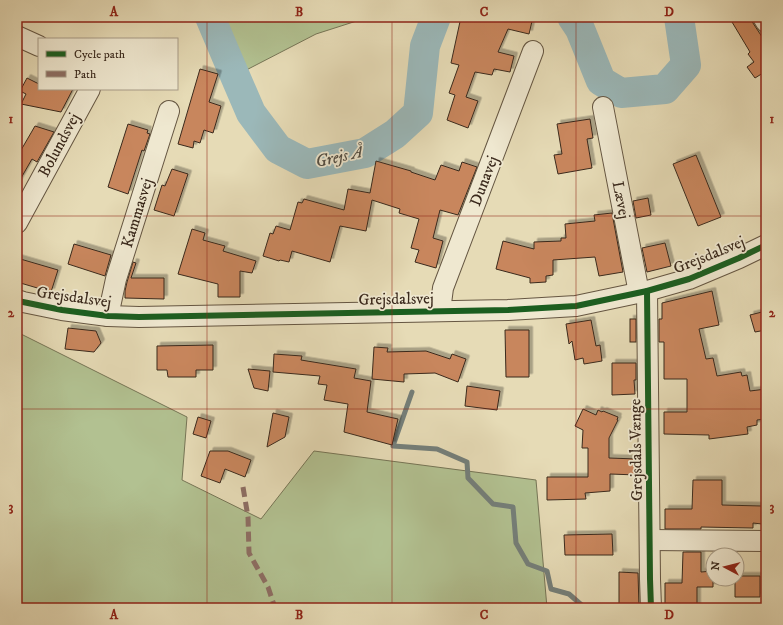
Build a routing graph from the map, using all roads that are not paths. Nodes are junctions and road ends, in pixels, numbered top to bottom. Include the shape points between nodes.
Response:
1 (763, 17) edge
2 (766, 22) edge
3 (17, 36) edge
4 (38, 46) edge
5 (533, 51) dead end
6 (89, 90) edge
7 (603, 107) dead end
8 (169, 111) dead end
9 (17, 223) edge
10 (766, 245) edge
11 (643, 292) junction
12 (17, 300) edge
13 (440, 311) junction
14 (108, 316) junction
15 (650, 540) junction
16 (766, 541) edge
17 (651, 608) edge

1 - 2 street
3 - 4 street
5 - 13 street, Dunavej via 443,288
6 - 9 street, Bolundsvej
7 - 11 street, Lævej
8 - 14 street, Kammasvej via 116,279
10 - 11 street, Grejsdalsvej via 689,279
11 - 13 street, Grejsdalsvej via 576,306
11 - 15 street, Grejsdals Vænge
12 - 14 street, Grejsdalsvej via 62,310
13 - 14 street, Grejsdalsvej
15 - 16 street
15 - 17 street, Grejsdals Vænge

